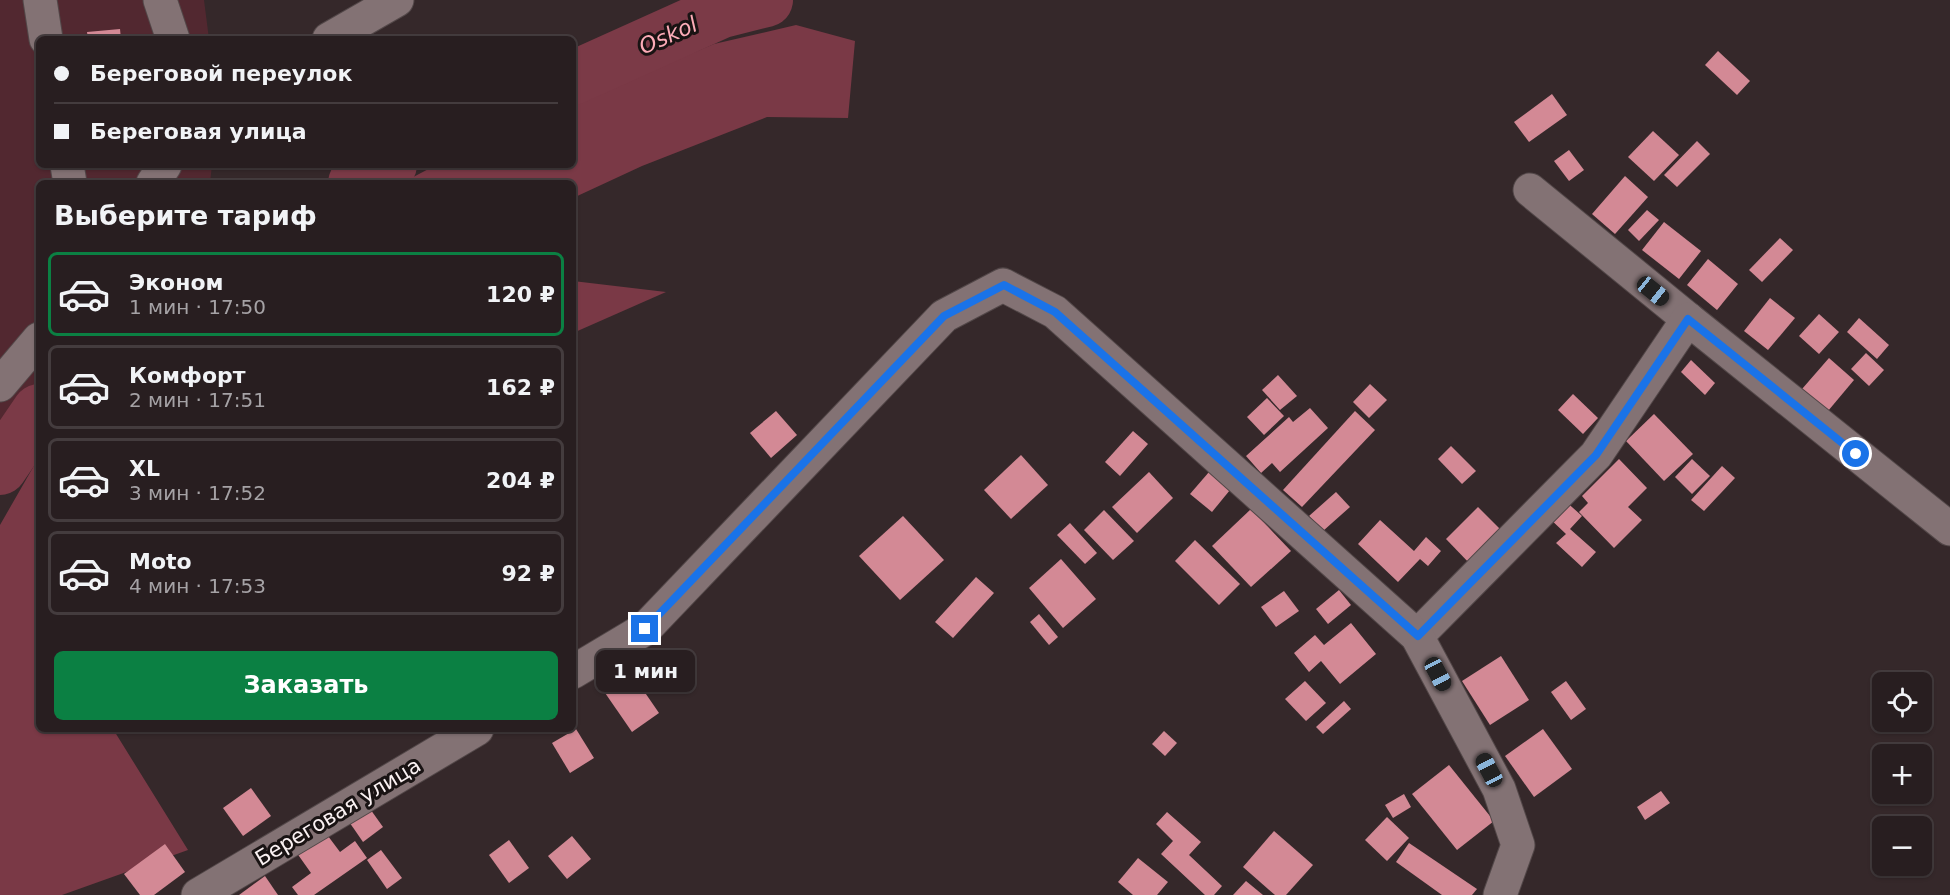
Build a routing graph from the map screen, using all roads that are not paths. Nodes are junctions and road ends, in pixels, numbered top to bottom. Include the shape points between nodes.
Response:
1 (40, 0) edge
2 (160, 0) edge
3 (397, 0) edge
4 (46, 36) edge
5 (172, 36) edge
6 (334, 36) edge
7 (1530, 190) dead end
8 (1688, 319) junction
9 (36, 343) edge
10 (0, 385) edge
11 (1950, 529) edge
12 (1418, 636) junction
13 (576, 670) edge
14 (472, 732) edge
15 (198, 895) edge
16 (1500, 895) edge

1 - 4 street
2 - 5 street
3 - 6 street
7 - 8 street
8 - 11 street
8 - 12 street via 1596,455
9 - 10 street
12 - 13 street via 1055,312 1004,285 944,316 645,629
12 - 16 street via 1499,789 1518,845
14 - 15 street, Береговая улица

